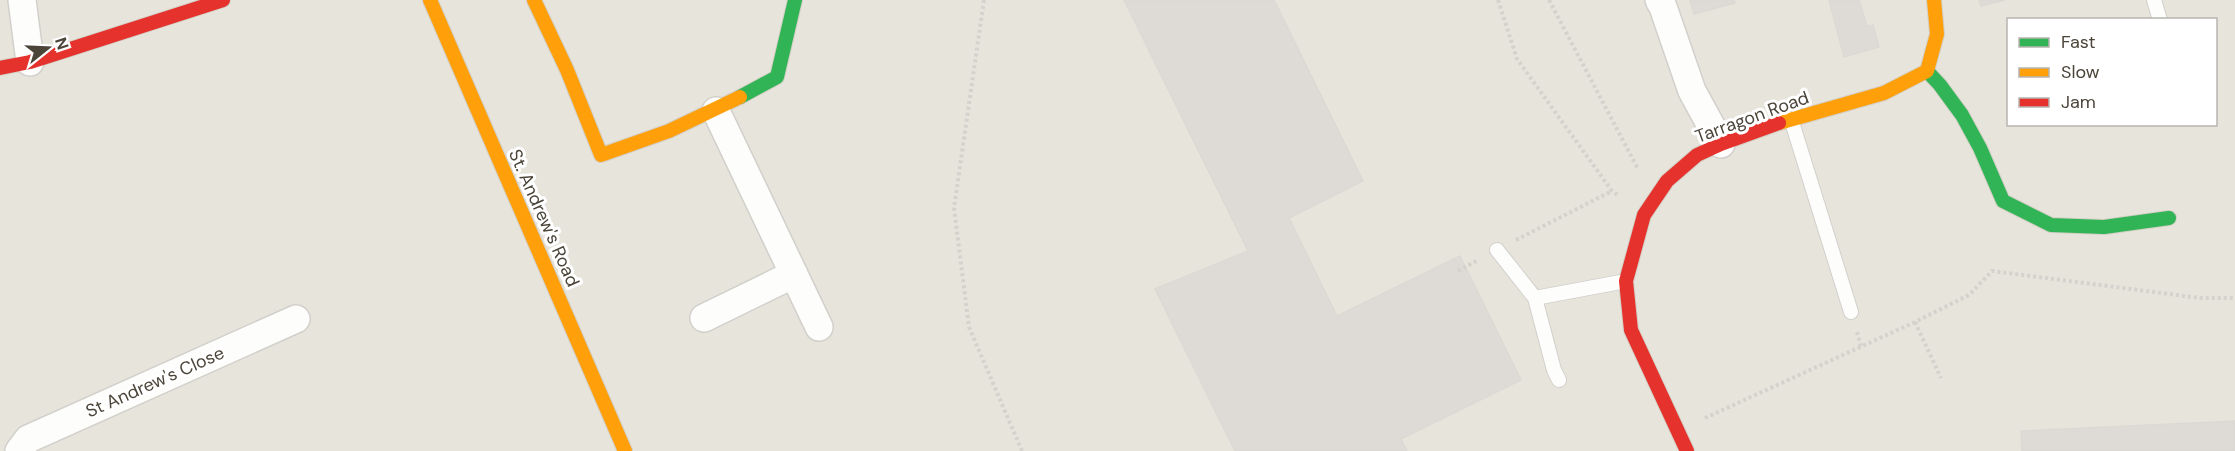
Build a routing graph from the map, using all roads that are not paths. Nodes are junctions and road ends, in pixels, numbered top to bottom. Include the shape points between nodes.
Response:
1 (22, 0) edge
2 (223, 0) edge
3 (430, 0) edge
4 (534, 0) edge
5 (795, 0) edge
6 (1659, 0) edge
7 (1934, 0) edge
8 (2154, 0) edge
9 (2159, 18) edge
10 (30, 62) junction
11 (0, 68) edge
12 (1927, 71) junction
13 (716, 111) junction
14 (1791, 119) junction
15 (1721, 144) junction
16 (2169, 219) dead end
17 (1497, 250) road end
18 (794, 274) junction
19 (1626, 281) junction
20 (1535, 298) junction
21 (1851, 312) dead end
22 (704, 318) dead end
23 (296, 319) dead end
24 (819, 327) dead end
25 (1559, 380) dead end
26 (19, 451) edge
27 (625, 451) edge
28 (1688, 451) edge

1 - 10 street
2 - 10 street
3 - 27 street, St. Andrew's Road
4 - 13 street via 601,155 639,145
5 - 13 street via 777,77
6 - 15 street via 1692,91
7 - 12 street via 1937,34
8 - 9 lane
10 - 11 street
12 - 14 street, Tarragon Road via 1884,93
12 - 16 street via 1944,86 1974,134 2003,201 2051,225 2104,227
13 - 18 street
14 - 15 street, Tarragon Road
14 - 21 lane
15 - 19 street, Tarragon Road via 1697,155 1667,181 1644,215
17 - 20 lane
18 - 22 street
18 - 24 street
19 - 20 lane
19 - 28 street, Tarragon Road via 1631,330
20 - 25 lane
23 - 26 street, St Andrew's Close via 28,439

